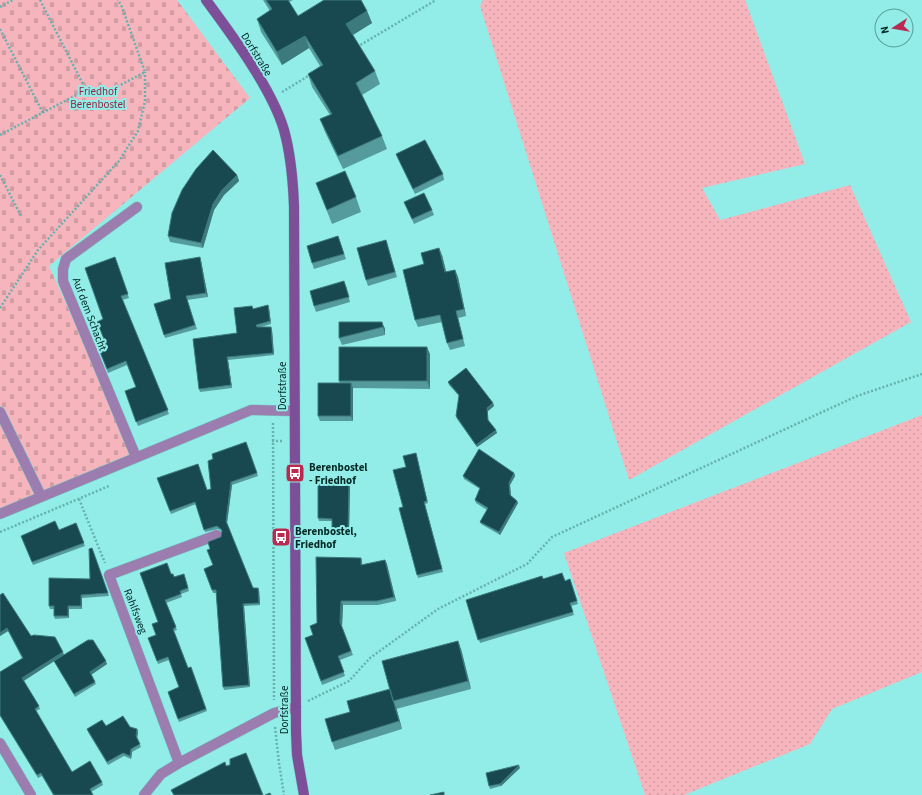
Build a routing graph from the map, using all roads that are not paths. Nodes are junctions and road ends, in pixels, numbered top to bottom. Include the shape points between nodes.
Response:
1 (206, 0) edge
2 (137, 207) dead end
3 (294, 411) junction
4 (0, 412) edge
5 (136, 457) junction
6 (42, 496) junction
7 (0, 514) edge
8 (217, 535) dead end
9 (296, 707) junction
10 (0, 743) edge
11 (179, 763) junction
12 (30, 795) edge
13 (144, 795) edge
14 (304, 795) edge

1 - 3 street, Dorfstraße via 271,99 284,129 291,160 294,206
2 - 5 street, Auf dem Schacht via 66,259 63,269 63,281
3 - 5 street via 251,410
3 - 9 street, Dorfstraße
4 - 6 street
5 - 6 street
6 - 7 street
8 - 11 street, Rahlfsweg via 109,574
9 - 11 street via 274,713
9 - 14 street, Dorfstraße via 297,755
10 - 12 street
11 - 13 street via 161,774

